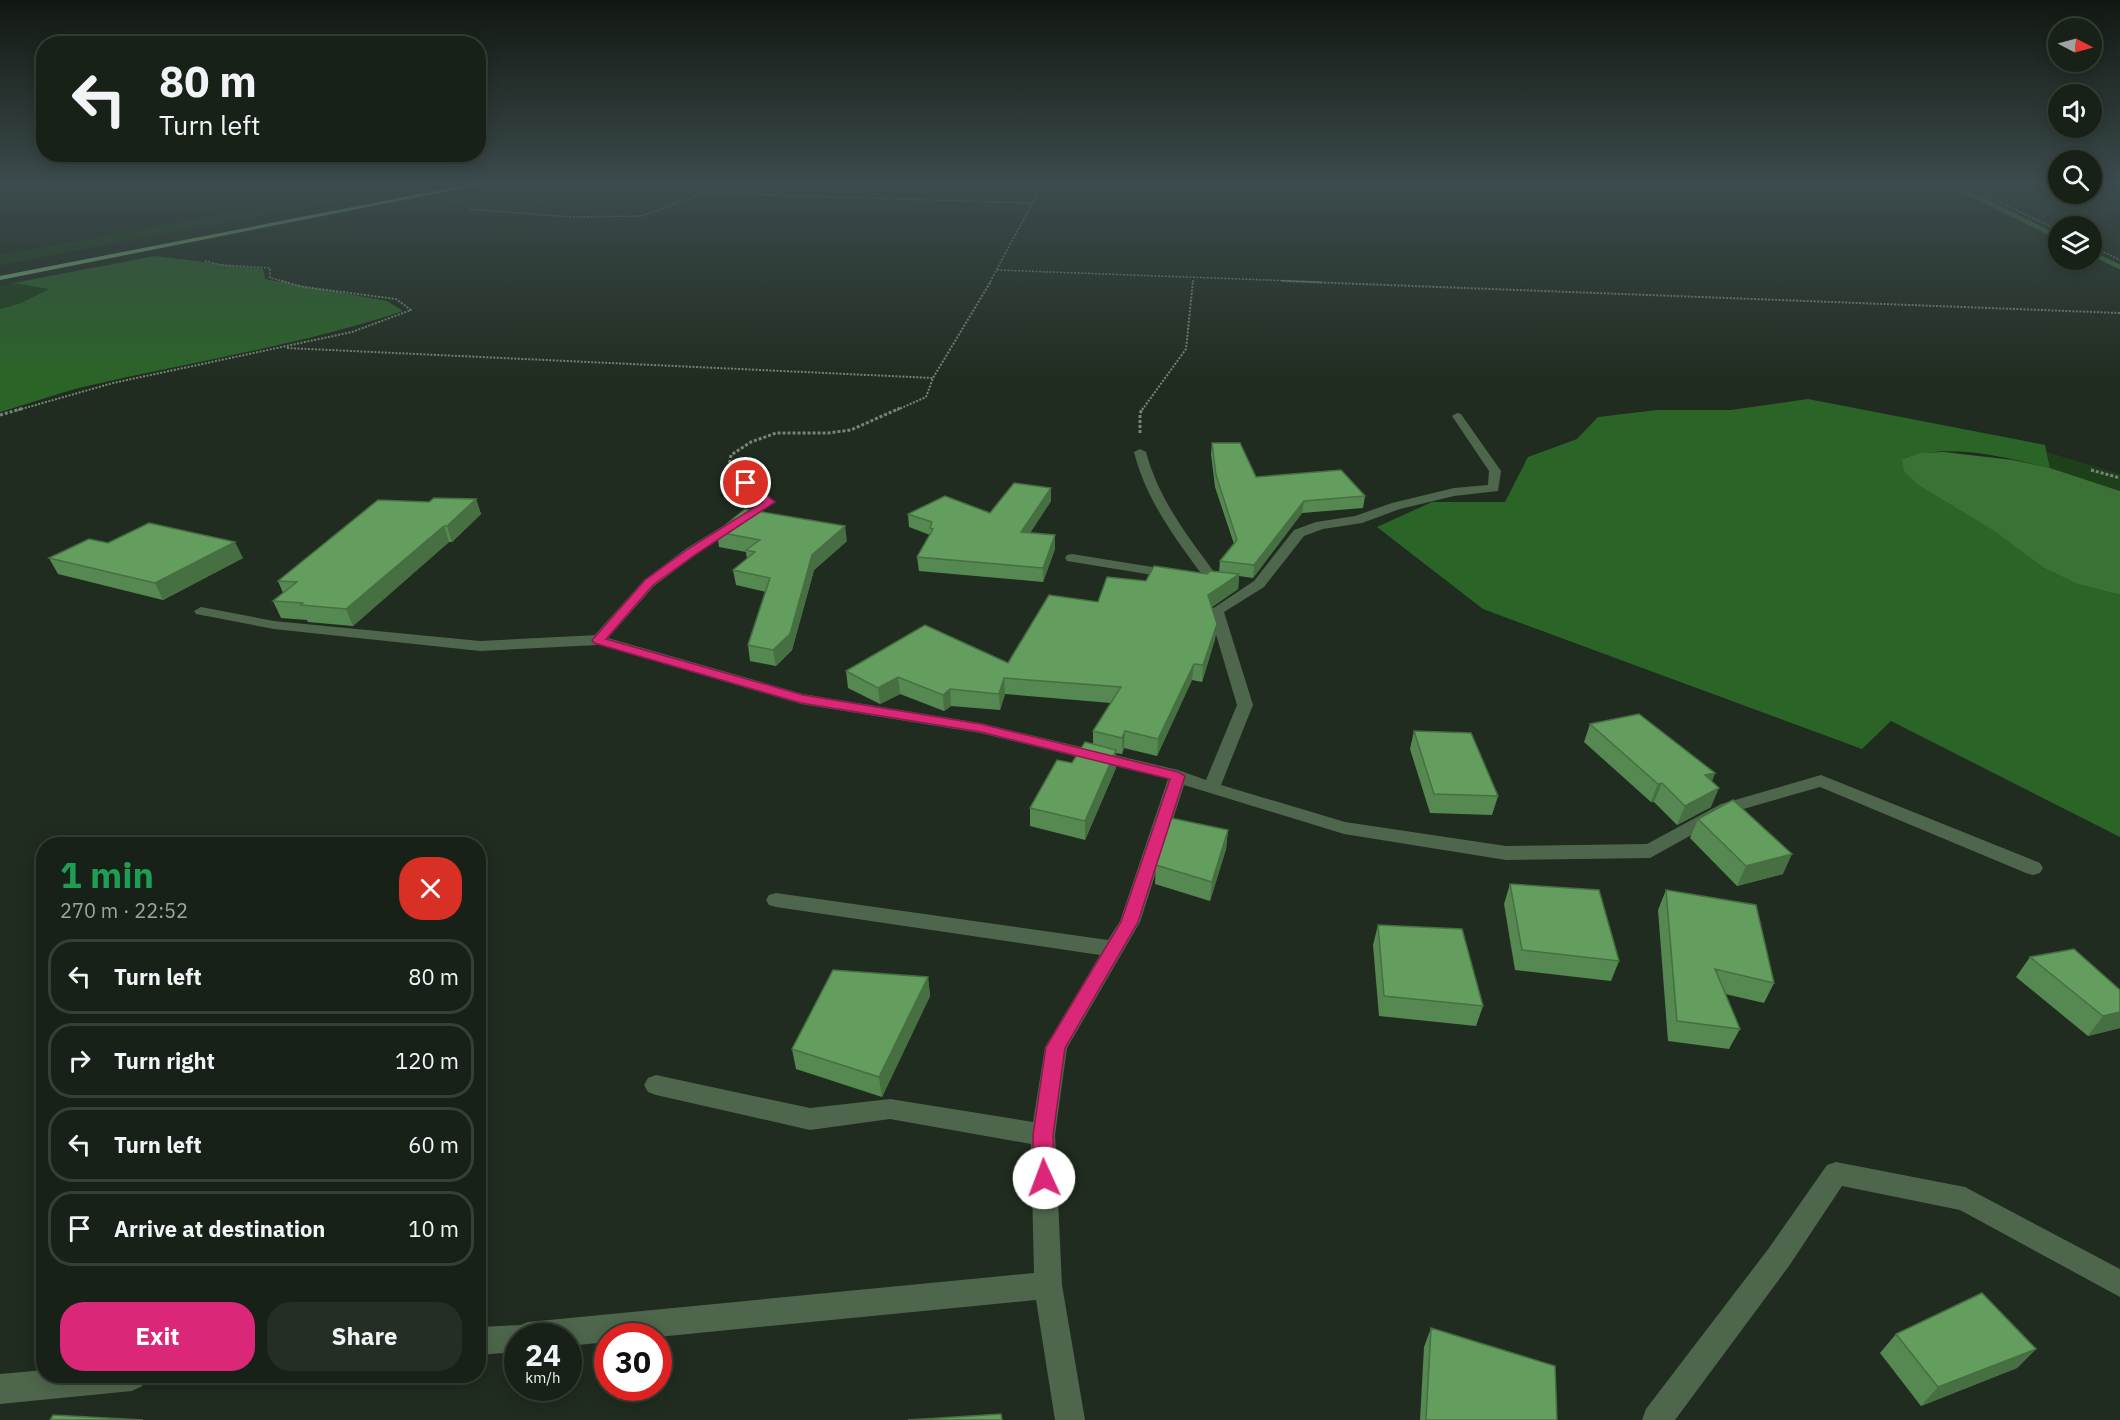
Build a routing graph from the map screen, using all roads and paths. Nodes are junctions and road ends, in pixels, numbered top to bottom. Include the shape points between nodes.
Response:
1 (109, 249) edge
2 (147, 249) edge
3 (1008, 249) edge
4 (2102, 251) edge
5 (201, 260) dead end
6 (2120, 260) edge
7 (0, 270) edge
8 (997, 270) junction
9 (0, 278) edge
10 (1193, 279) junction
11 (2120, 313) edge
12 (284, 348) junction
13 (933, 378) junction
14 (0, 415) edge
15 (1457, 416) dead end
16 (1140, 452) joint
17 (2091, 470) dead end
18 (2120, 478) edge
19 (746, 483) joint
20 (1072, 558) dead end
21 (1214, 580) junction
22 (1259, 584) junction
23 (201, 611) dead end
24 (598, 640) junction
25 (1178, 776) junction
26 (1211, 788) junction
27 (2033, 868) dead end
28 (776, 900) dead end
29 (1114, 949) junction
30 (656, 1085) dead end
31 (1043, 1135) junction
32 (2120, 1284) edge
33 (1048, 1285) junction
34 (582, 1331) edge
35 (504, 1339) edge
36 (486, 1340) edge
37 (61, 1383) edge
38 (0, 1389) edge
39 (1070, 1420) edge
40 (1657, 1420) edge

1 - 7 highway
2 - 9 highway
3 - 8 path
4 - 6 path
5 - 12 path via 270,268 270,278 304,287 396,299 411,310 352,332
8 - 10 path
8 - 13 path
10 - 11 path
10 - 16 path via 1186,349 1140,413
12 - 13 path
12 - 14 path via 113,383
13 - 19 path via 926,397 851,430 776,433 751,442 731,455 729,465
15 - 22 street via 1495,471 1494,488 1454,492 1299,533
16 - 21 street via 1144,473 1166,515
17 - 18 path
19 - 24 street via 770,502 649,583
20 - 21 street
21 - 22 street
22 - 26 street via 1216,611 1245,705
23 - 24 street via 274,625 480,646
24 - 25 street via 801,699 981,728
25 - 26 street
25 - 29 street via 1130,922
26 - 27 street via 1344,828 1506,853 1650,851 1727,808 1821,781
28 - 29 street
29 - 31 street via 1056,1047
30 - 31 street via 810,1119 890,1109
31 - 33 street
32 - 40 street via 1965,1199 1836,1173 1779,1257
33 - 34 street
33 - 39 street
35 - 36 street
37 - 38 street

